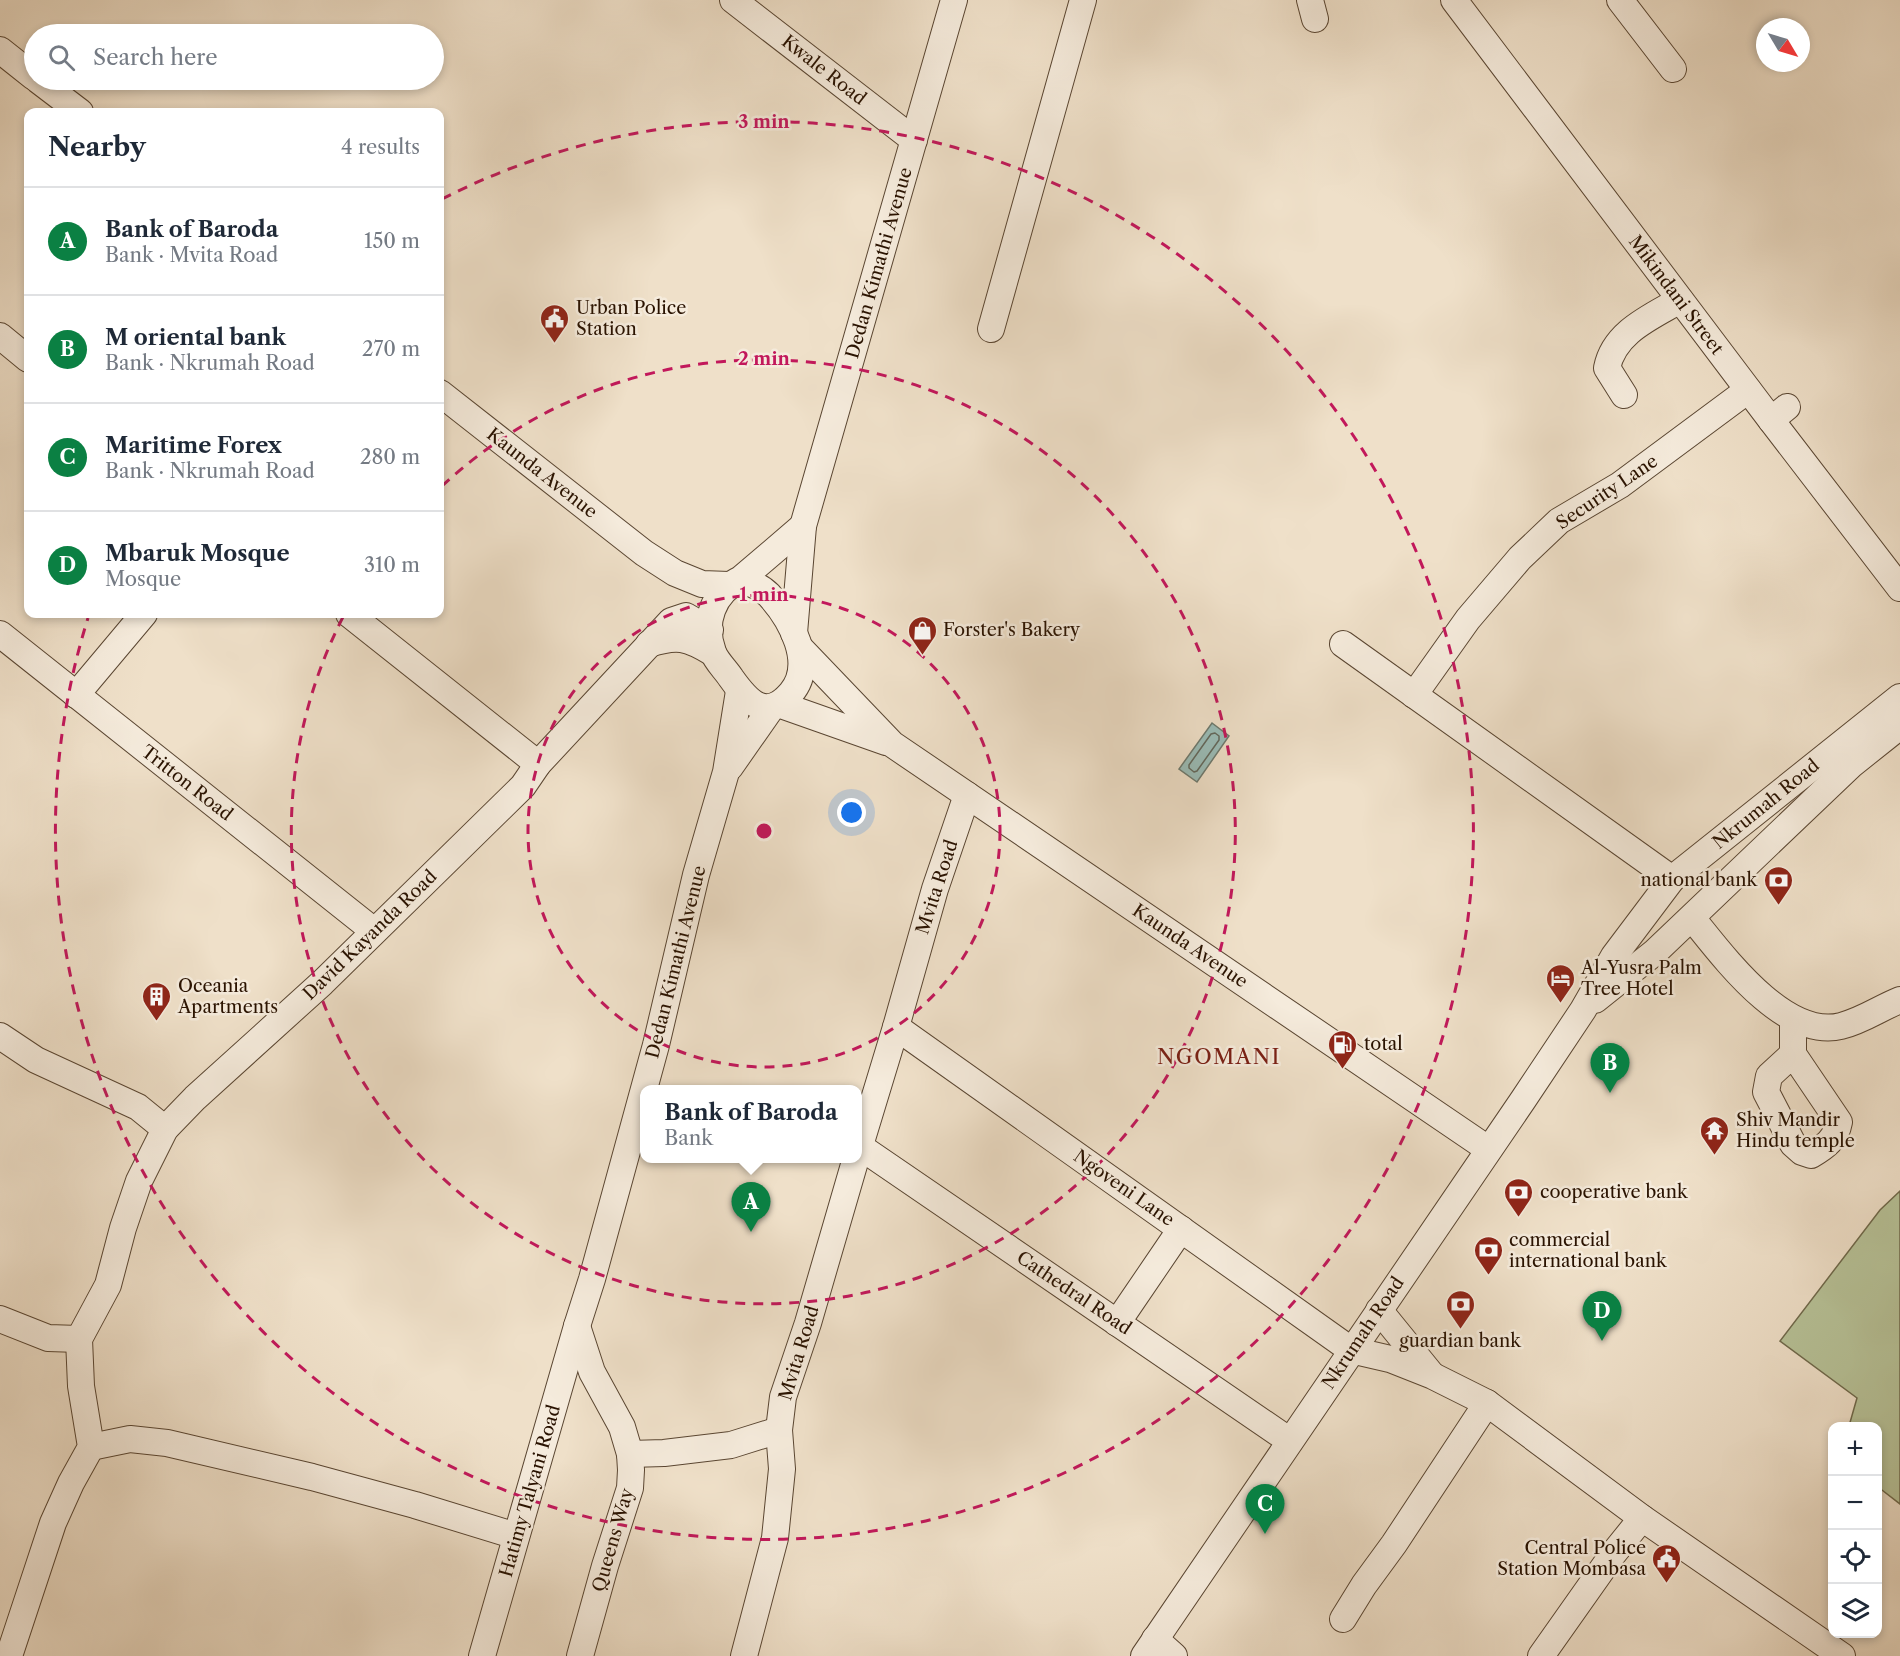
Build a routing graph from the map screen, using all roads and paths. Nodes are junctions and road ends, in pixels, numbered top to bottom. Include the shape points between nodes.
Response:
1 (733, 0) edge
2 (954, 0) edge
3 (1083, 0) edge
4 (1454, 0) edge
5 (1620, 0) edge
6 (0, 50) edge
7 (24, 69) edge
8 (1673, 69) dead end
9 (51, 90) edge
10 (75, 108) edge
11 (914, 140) junction
12 (1680, 300) junction
13 (991, 329) dead end
14 (0, 336) edge
15 (24, 355) edge
16 (1748, 390) junction
17 (1624, 395) dead end
18 (444, 396) edge
19 (803, 526) junction
20 (644, 553) junction
21 (735, 582) junction
22 (1900, 588) edge
23 (141, 618) edge
24 (354, 618) edge
25 (0, 634) edge
26 (711, 635) junction
27 (798, 641) junction
28 (1343, 644) dead end
29 (739, 691) junction
30 (76, 695) junction
31 (1414, 695) junction
32 (1900, 697) edge
33 (777, 706) junction
34 (1900, 726) edge
35 (892, 744) junction
36 (538, 764) junction
37 (726, 772) junction
38 (967, 795) junction
39 (1706, 852) junction
40 (1672, 879) junction
41 (1732, 879) junction
42 (1692, 918) junction
43 (374, 932) junction
44 (1900, 1000) edge
45 (1583, 1010) junction
46 (1793, 1020) junction
47 (896, 1027) junction
48 (0, 1036) edge
49 (1793, 1054) dead end
50 (645, 1085) edge
51 (640, 1104) edge
52 (165, 1129) junction
53 (862, 1136) edge
54 (1488, 1149) junction
55 (862, 1155) edge
56 (854, 1163) edge
57 (1182, 1229) junction
58 (1379, 1310) junction
59 (0, 1319) edge
60 (1117, 1323) junction
61 (577, 1326) junction
62 (79, 1339) junction
63 (1352, 1350) junction
64 (1433, 1376) junction
65 (603, 1393) junction
66 (1487, 1403) junction
67 (554, 1407) junction
68 (779, 1430) junction
69 (1290, 1441) junction
70 (91, 1447) junction
71 (630, 1454) junction
72 (1642, 1518) junction
73 (516, 1536) junction
74 (1343, 1619) dead end
75 (1149, 1648) edge
76 (9, 1656) edge
77 (482, 1656) edge
78 (580, 1656) edge
79 (744, 1656) edge
80 (1174, 1656) edge
81 (1541, 1656) edge
82 (1842, 1656) edge

1 - 11 street, Kwale Road
2 - 11 street, Dedan Kimathi Avenue
3 - 13 street
4 - 12 street, Mikindani Street
5 - 8 street
6 - 7 street
9 - 10 street
11 - 19 street, Dedan Kimathi Avenue
12 - 16 street, Mikindani Street
12 - 17 street via 1630,330 1613,348 1607,368
14 - 15 street
16 - 22 street, Mikindani Street via 1779,413
16 - 31 street, Security Lane via 1620,485 1559,521 1520,558 1468,619
18 - 20 street, Kaunda Avenue
19 - 21 street
19 - 27 street, Dedan Kimathi Avenue
20 - 21 street via 675,573 702,584
20 - 26 street
21 - 26 street via 716,600
21 - 27 street via 755,585 768,595
23 - 30 street
24 - 36 street
25 - 30 street, Tritton Road
26 - 29 street
26 - 36 street, David Kayanda Road via 669,638 649,644
27 - 33 street via 801,669 796,688
27 - 35 street
28 - 31 street
29 - 33 street via 755,704
29 - 37 street, Dedan Kimathi Avenue
30 - 43 street, Tritton Road
31 - 40 street
32 - 39 street, Nkrumah Road
33 - 35 street
33 - 37 street, Dedan Kimathi Avenue
34 - 41 street, Nkrumah Road via 1851,765
35 - 38 street, Kaunda Avenue
36 - 43 street, David Kayanda Road via 523,786
37 - 50 street, Dedan Kimathi Avenue via 696,875
38 - 47 street, Mvita Road via 935,889
38 - 54 street, Kaunda Avenue
39 - 40 street, Nkrumah Road
39 - 41 street
40 - 45 street, Nkrumah Road via 1614,956
41 - 42 street, Nkrumah Road
42 - 45 street, Nkrumah Road
42 - 46 street via 1740,977
43 - 52 street, David Kayanda Road
44 - 46 street via 1839,1027
45 - 54 street, Nkrumah Road
46 - 49 street
47 - 53 street, Mvita Road
47 - 57 street, Ngoveni Lane
48 - 52 street via 36,1060 138,1107
51 - 61 street, Dedan Kimathi Avenue
52 - 62 street, David Kayanda Road via 139,1181 108,1285
54 - 58 street, Nkrumah Road
55 - 60 street, Cathedral Road
56 - 68 street, Mvita Road via 783,1397
57 - 60 street
57 - 63 street, Ngoveni Lane
58 - 63 street, Nkrumah Road
58 - 64 street
59 - 62 street via 48,1338
60 - 69 street, Cathedral Road
61 - 65 street, Queens Way
61 - 67 street, Hatimy Talyani Road
62 - 70 street via 81,1386
63 - 64 street via 1390,1359
63 - 69 street, Nkrumah Road
64 - 66 street
65 - 67 street via 568,1395
65 - 71 street, Queens Way via 622,1427
66 - 72 street
66 - 74 street
67 - 73 street, Hatimy Talyani Road
68 - 71 street via 731,1444
68 - 79 street, Mvita Road via 782,1469 775,1538
69 - 75 street, Nkrumah Road
70 - 73 street via 130,1439 167,1443 312,1477
70 - 76 street via 53,1523
71 - 78 street, Queens Way via 630,1488
72 - 81 street
72 - 82 street
73 - 77 street, Hatimy Talyani Road
75 - 80 street

